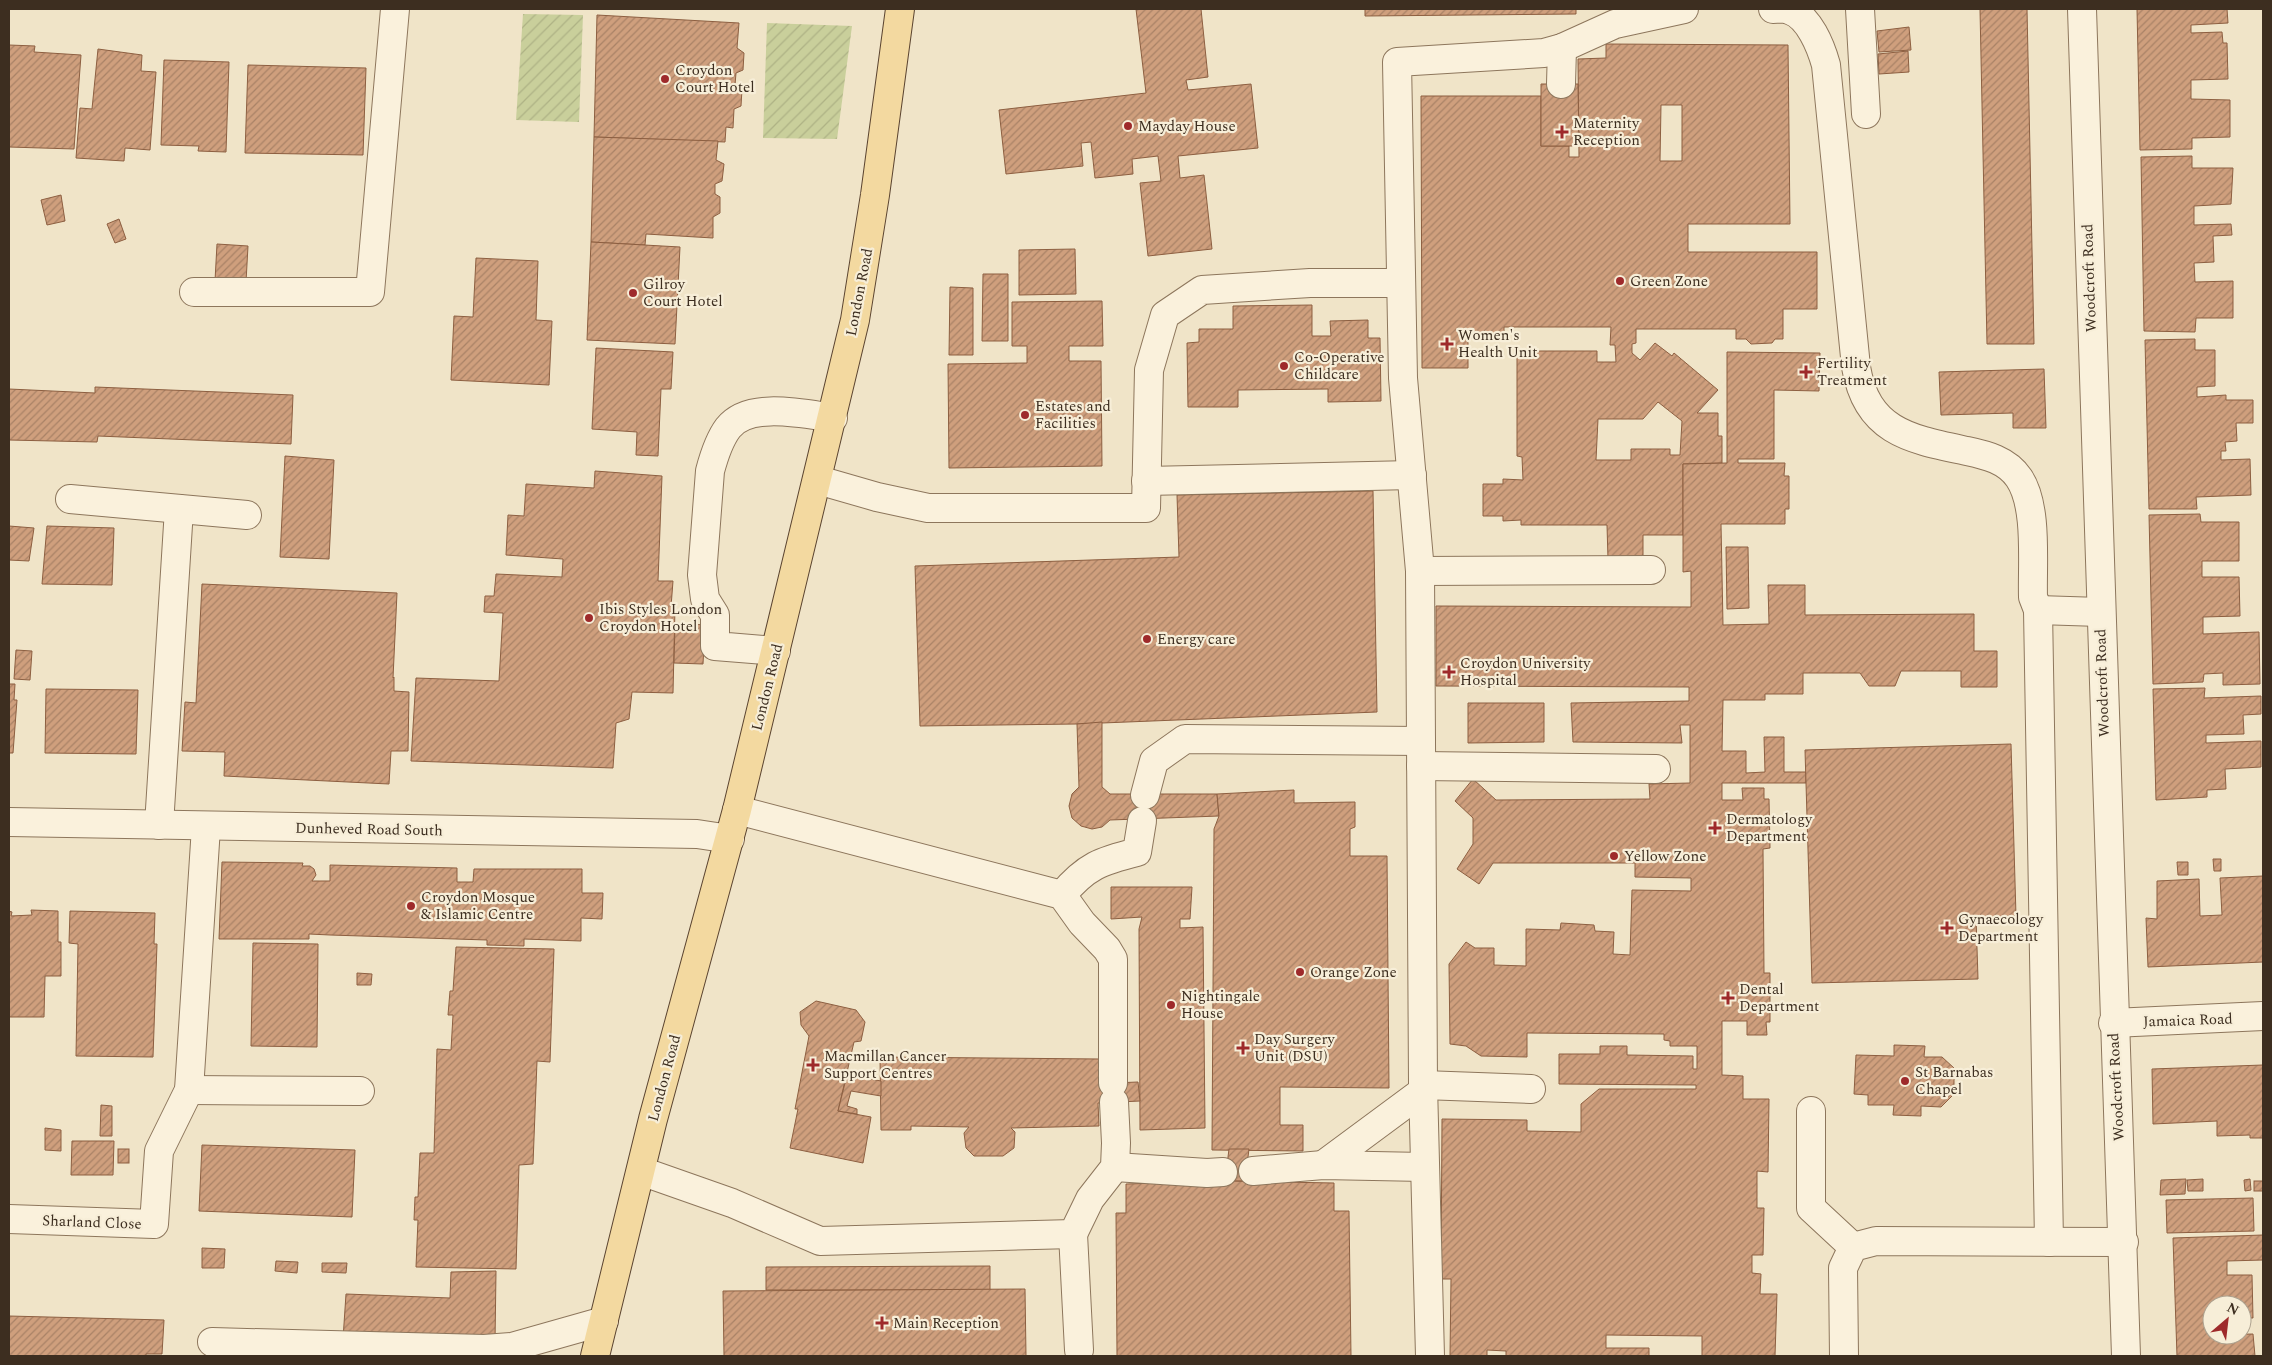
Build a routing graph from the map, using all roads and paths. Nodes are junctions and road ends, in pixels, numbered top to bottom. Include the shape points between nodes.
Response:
1 (395, 9) edge
2 (900, 9) edge
3 (1684, 9) edge
4 (1773, 9) edge
5 (1860, 9) edge
6 (2082, 9) edge
7 (1562, 48) junction
8 (1561, 84) dead end
9 (1866, 114) dead end
10 (1401, 282) junction
11 (194, 292) dead end
12 (832, 418) junction
13 (1412, 475) junction
14 (818, 480) junction
15 (1146, 481) junction
16 (70, 498) dead end
17 (179, 509) junction
18 (247, 515) dead end
19 (1651, 570) dead end
20 (1420, 571) junction
21 (2035, 604) junction
22 (2100, 612) junction
23 (776, 651) junction
24 (1421, 754) junction
25 (1656, 770) dead end
26 (737, 810) junction
27 (9, 822) edge
28 (159, 825) junction
29 (206, 827) junction
30 (730, 839) junction
31 (1062, 895) junction
32 (2263, 1016) edge
33 (2113, 1023) junction
34 (1423, 1088) junction
35 (1531, 1089) dead end
36 (190, 1090) junction
37 (360, 1092) dead end
38 (1811, 1111) dead end
39 (1323, 1165) junction
40 (1115, 1167) junction
41 (1424, 1167) junction
42 (640, 1171) junction
43 (1253, 1171) dead end
44 (1223, 1172) dead end
45 (9, 1219) edge
46 (1073, 1234) junction
47 (2049, 1242) junction
48 (2124, 1242) junction
49 (1853, 1247) junction
50 (604, 1321) junction
51 (212, 1342) dead end
52 (1079, 1350) dead end
53 (595, 1356) edge
54 (1430, 1356) edge
55 (1844, 1356) edge
56 (2126, 1356) edge

1 - 11 street via 370,292
2 - 12 main road, London Road via 868,243 855,320
3 - 7 street via 1614,24
4 - 21 street via 1790,10 1802,20 1815,34 1826,65 1856,367 1864,398 1879,420 1910,436 1986,456 2011,467 2028,497
5 - 9 street
6 - 22 street, Woodcroft Road
7 - 8 street
7 - 10 street via 1544,53 1398,62
10 - 13 street via 1403,378
10 - 15 street via 1310,283 1202,290 1165,315 1150,365
12 - 14 main road, London Road
12 - 23 street via 784,411 750,414 736,420 728,427 710,471 702,574 705,599 715,615 715,646
13 - 15 street
13 - 20 street
14 - 15 street via 928,508 1146,508
14 - 23 main road, London Road
16 - 17 street
17 - 18 street
17 - 28 street
19 - 20 street
20 - 24 street
21 - 22 street
21 - 47 street
22 - 33 street, Woodcroft Road
23 - 26 main road, London Road
24 - 25 street
24 - 31 street via 1185,739 1154,761 1136,852 1105,860 1078,875
24 - 34 street
26 - 30 main road, London Road
26 - 31 street
27 - 28 street, Dunheved Road South
28 - 29 street, Dunheved Road South
29 - 30 street, Dunheved Road South via 697,834
29 - 36 street, Sharland Close
30 - 42 main road, London Road
31 - 40 street via 1113,959
32 - 33 street, Jamaica Road
33 - 48 street, Woodcroft Road
34 - 35 street
34 - 39 street
34 - 41 street
36 - 37 street
36 - 45 street, Sharland Close via 159,1150 154,1224
38 - 49 street via 1811,1208
39 - 41 street
39 - 43 street
40 - 44 street
40 - 46 street via 1090,1199
41 - 54 street
42 - 46 street via 732,1204 820,1241
42 - 50 main road, London Road
46 - 52 street
47 - 48 street
47 - 49 street via 1876,1241
48 - 56 street, Woodcroft Road
49 - 55 street via 1843,1268
50 - 51 street via 512,1347 484,1349
50 - 53 main road, London Road

